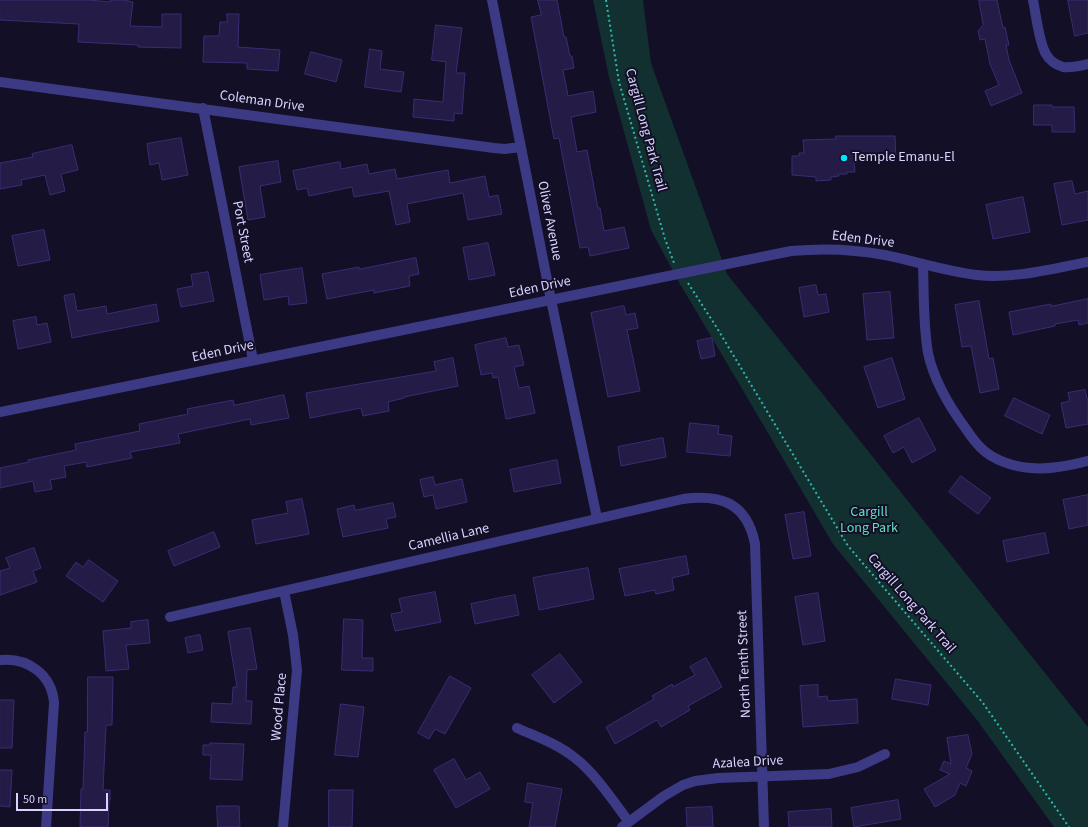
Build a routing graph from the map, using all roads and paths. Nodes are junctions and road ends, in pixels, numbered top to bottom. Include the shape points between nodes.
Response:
1 (492, 0) edge
2 (606, 0) edge
3 (1033, 0) edge
4 (1088, 64) edge
5 (0, 82) edge
6 (203, 108) junction
7 (520, 147) junction
8 (1088, 262) edge
9 (674, 263) dead end
10 (923, 265) junction
11 (688, 283) dead end
12 (551, 300) junction
13 (253, 360) junction
14 (0, 412) edge
15 (1088, 461) edge
16 (735, 506) joint
17 (597, 518) junction
18 (284, 591) junction
19 (170, 617) dead end
20 (0, 660) edge
21 (517, 728) dead end
22 (885, 754) dead end
23 (762, 776) junction
24 (626, 824) edge
25 (46, 827) edge
26 (283, 827) edge
27 (764, 827) edge
28 (1069, 827) edge

1 - 7 street, Oliver Avenue
2 - 9 path, Cargill Long Park Trail via 619,82
3 - 4 street via 1046,56 1063,66
5 - 6 street, Coleman Drive
6 - 7 street, Coleman Drive via 494,148
6 - 13 street, Port Street
7 - 12 street, Oliver Avenue
8 - 10 street, Eden Drive via 1034,272 998,275 964,273
10 - 12 street, Eden Drive via 859,251 805,249
10 - 15 street via 925,331 932,366 946,399 975,441 998,460 1030,468 1054,468
11 - 28 path, Cargill Long Park Trail via 848,546 983,703
12 - 13 street, Eden Drive
12 - 17 street, Oliver Avenue
13 - 14 street, Eden Drive
16 - 17 street, Camellia Lane via 717,499 693,497
16 - 23 street, North Tenth Street via 748,520 755,544
17 - 18 street, Camellia Lane
18 - 19 street, Camellia Lane
18 - 26 street, Wood Place via 297,670
20 - 25 street via 17,660 32,666 44,677 52,690 54,703
21 - 24 street via 553,744 575,758 587,769
22 - 23 street, Azalea Drive via 839,772
23 - 24 street, Azalea Drive via 689,782 664,796
23 - 27 street, North Tenth Street

